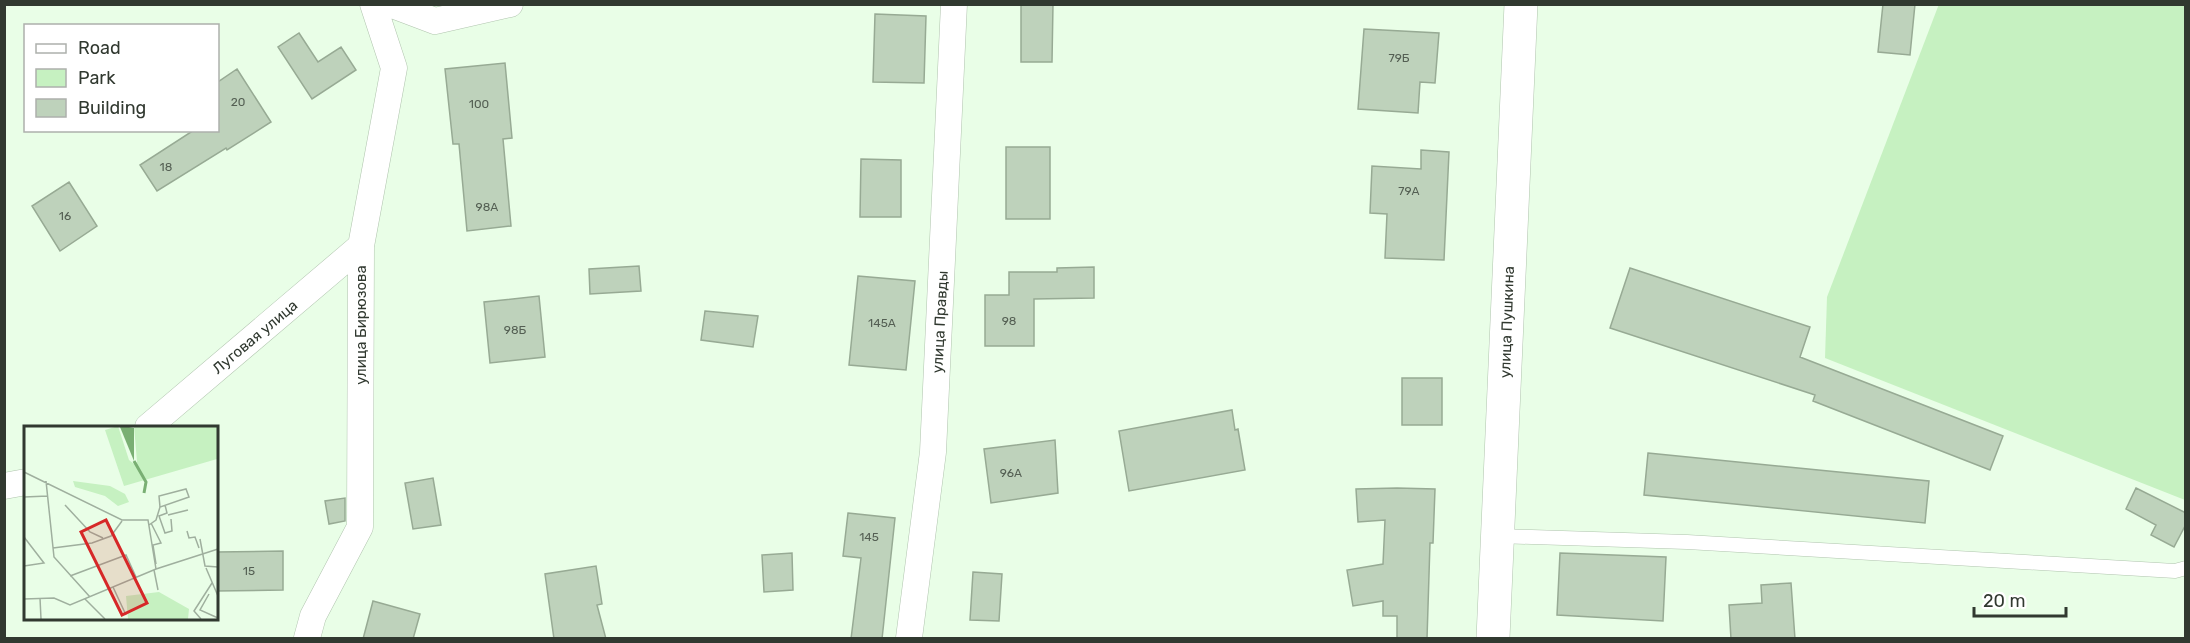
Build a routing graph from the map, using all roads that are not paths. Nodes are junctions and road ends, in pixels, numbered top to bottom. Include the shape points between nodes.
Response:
1 (373, 4) edge
2 (390, 4) edge
3 (510, 4) edge
4 (954, 4) edge
5 (1521, 4) edge
6 (361, 246) junction
7 (149, 426) edge
8 (24, 482) edge
9 (4, 486) edge
10 (1498, 536) junction
11 (2186, 568) edge
12 (307, 639) edge
13 (909, 639) edge
14 (1493, 639) edge

1 - 6 street, улица Бирюзова via 394,68
2 - 3 street via 435,21
4 - 13 street, улица Правды via 933,452
5 - 10 main road, улица Пушкина
6 - 7 street, Луговая улица
6 - 12 street, улица Бирюзова via 360,526 313,616
8 - 9 street
10 - 11 lane via 1687,542 2175,571
10 - 14 main road, улица Пушкина

